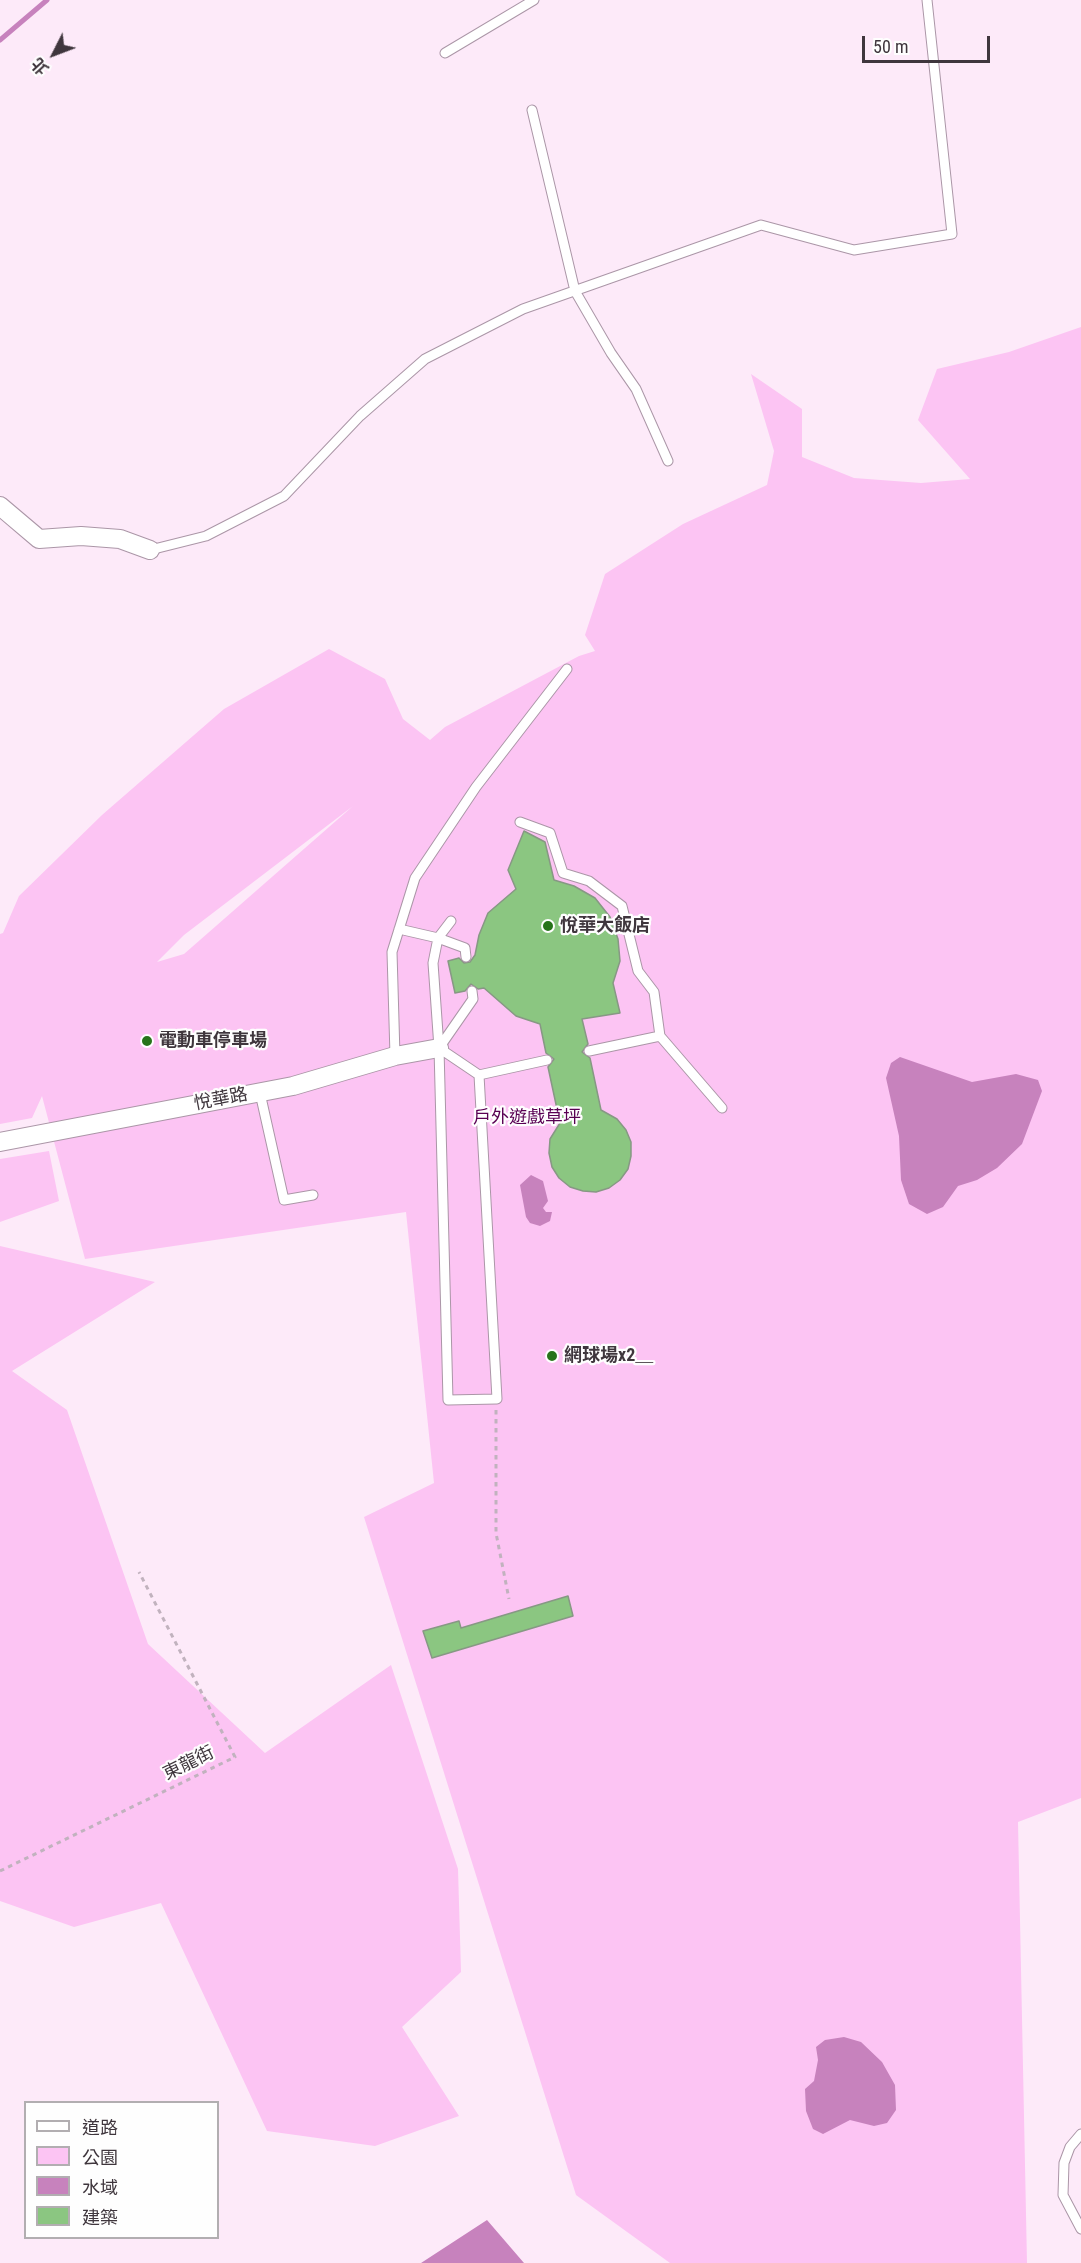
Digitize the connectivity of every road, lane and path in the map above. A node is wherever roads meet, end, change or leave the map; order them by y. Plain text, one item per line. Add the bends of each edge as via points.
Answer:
1 (534, 0) edge
2 (927, 0) edge
3 (445, 53) dead end
4 (532, 110) dead end
5 (575, 291) junction
6 (668, 461) dead end
7 (0, 506) edge
8 (150, 550) joint
9 (567, 669) dead end
10 (520, 822) dead end
11 (451, 921) dead end
12 (399, 929) junction
13 (438, 938) junction
14 (466, 957) dead end
15 (472, 991) dead end
16 (660, 1036) junction
17 (439, 1048) junction
18 (589, 1051) dead end
19 (395, 1056) junction
20 (547, 1060) dead end
21 (479, 1075) junction
22 (260, 1093) junction
23 (722, 1108) dead end
24 (0, 1142) edge
25 (313, 1195) dead end
26 (496, 1399) junction
27 (139, 1572) dead end
28 (509, 1599) dead end
29 (0, 1871) edge
30 (1081, 2134) edge
31 (1081, 2229) edge

1 - 3 lane
2 - 5 lane via 952,234 854,250 760,225
4 - 5 lane
5 - 6 lane via 636,389
5 - 8 lane via 523,309 425,358 360,416 284,496 206,536
7 - 8 street via 39,539 120,539
9 - 12 lane via 476,787 415,878
10 - 16 lane via 550,833 563,873 589,881 622,906 638,971 654,992
11 - 13 lane
12 - 13 lane
12 - 19 lane via 392,952
13 - 14 lane via 465,948
13 - 17 lane via 432,963
15 - 17 lane via 473,999
16 - 18 lane
16 - 23 lane
17 - 19 street, 悅華路
17 - 21 lane
17 - 26 lane via 448,1400
19 - 22 street, 悅華路
20 - 21 lane
21 - 26 lane
22 - 24 street, 悅華路
22 - 25 lane via 284,1200
26 - 28 path via 496,1533
27 - 29 path, 東龍街 via 235,1757
30 - 31 lane via 1064,2163 1063,2195

